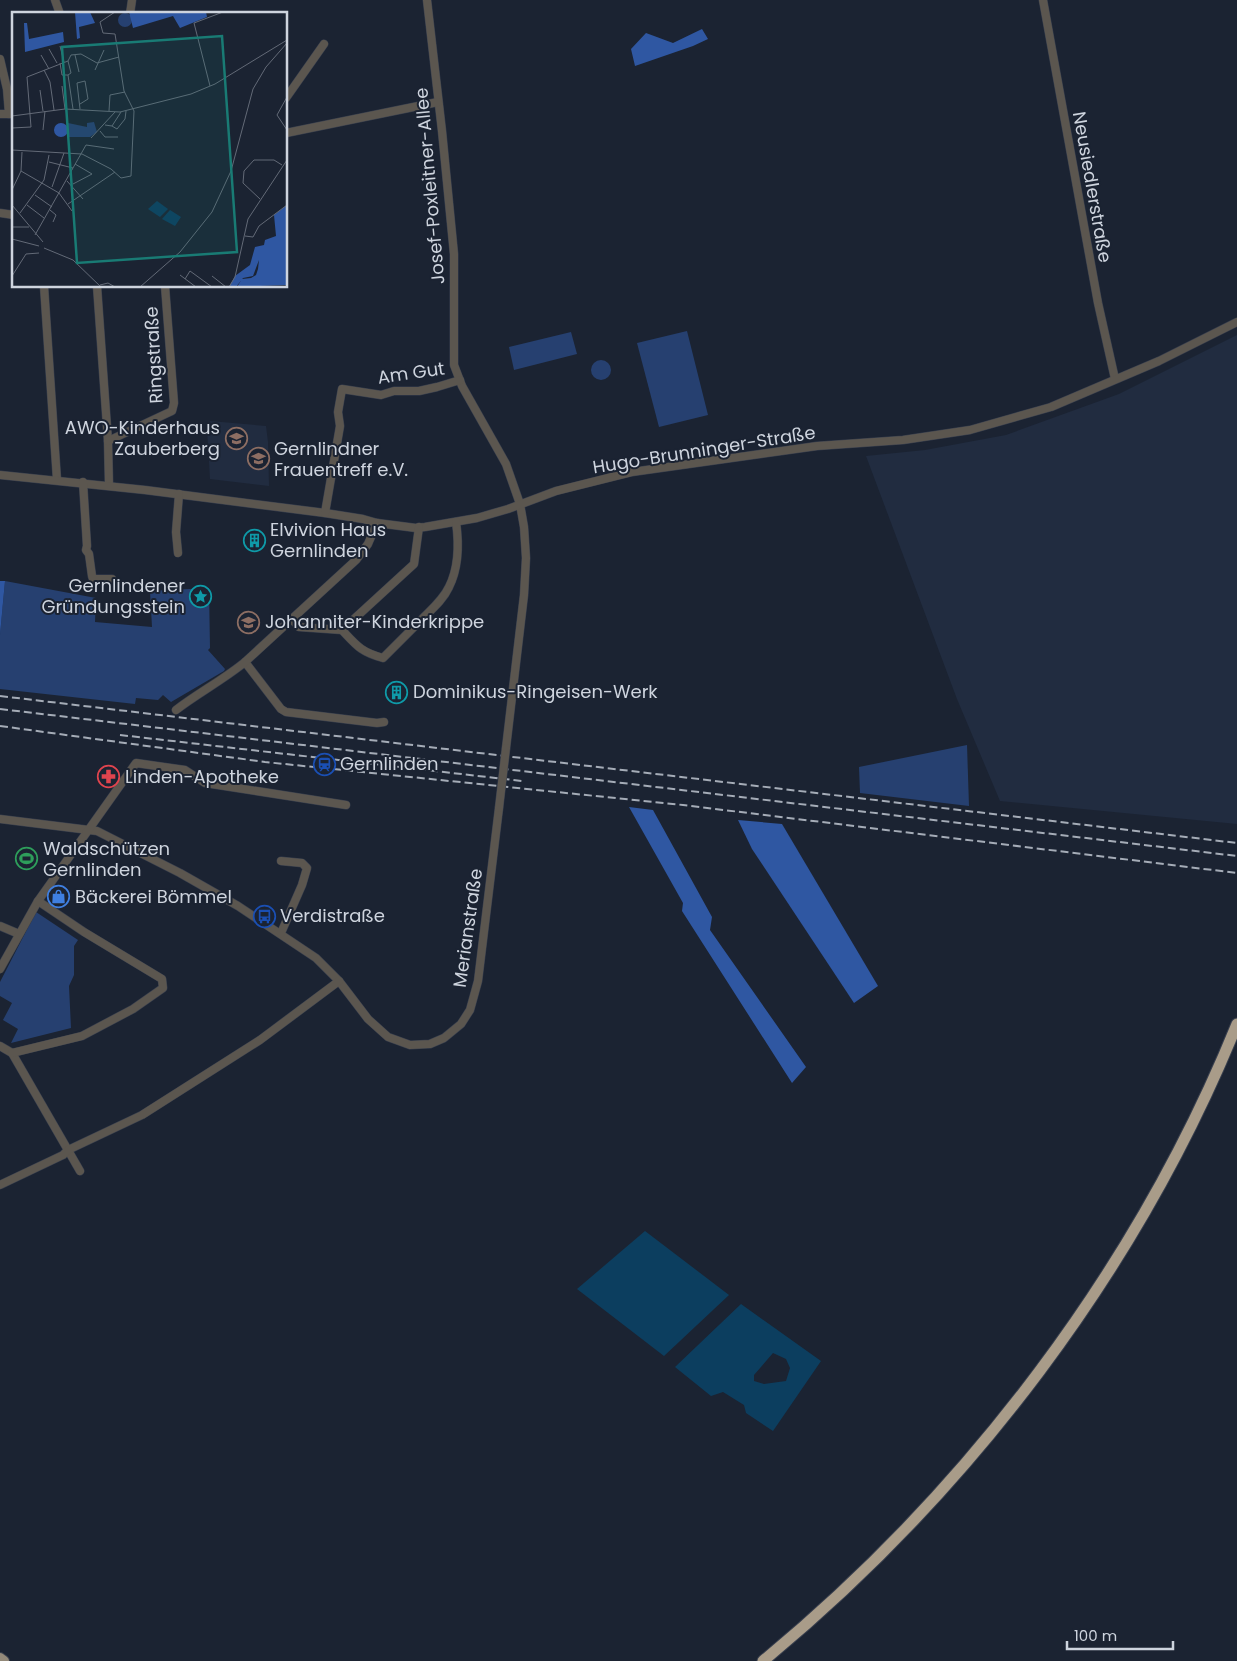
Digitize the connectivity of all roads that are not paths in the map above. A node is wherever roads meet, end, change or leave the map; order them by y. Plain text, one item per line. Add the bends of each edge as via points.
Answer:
1 (55, 0) edge
2 (427, 0) edge
3 (1043, 0) edge
4 (59, 12) edge
5 (324, 44) dead end
6 (0, 59) edge
7 (288, 95) edge
8 (438, 102) junction
9 (7, 114) edge
10 (288, 133) edge
11 (44, 288) edge
12 (97, 288) edge
13 (165, 288) edge
14 (1237, 322) edge
15 (1115, 379) junction
16 (460, 380) junction
17 (108, 441) junction
18 (0, 475) edge
19 (57, 480) junction
20 (83, 482) junction
21 (109, 485) junction
22 (179, 494) junction
23 (520, 504) junction
24 (325, 513) junction
25 (456, 522) junction
26 (377, 523) junction
27 (419, 527) junction
28 (178, 553) dead end
29 (112, 579) dead end
30 (292, 618) junction
31 (342, 630) junction
32 (245, 662) junction
33 (176, 710) dead end
34 (384, 722) dead end
35 (346, 805) dead end
36 (0, 819) edge
37 (88, 829) junction
38 (281, 861) dead end
39 (38, 901) junction
40 (0, 926) edge
41 (19, 934) junction
42 (281, 934) junction
43 (0, 969) edge
44 (339, 981) junction
45 (1237, 1024) edge
46 (0, 1046) edge
47 (12, 1053) junction
48 (68, 1150) junction
49 (80, 1171) dead end
50 (0, 1185) edge
51 (0, 1658) edge
52 (4, 1661) edge
53 (764, 1661) edge

1 - 4 street
2 - 8 street, Josef-Poxleitner-Allee
3 - 15 street, Neusiedlerstraße via 1098,304
5 - 7 street
6 - 9 street via 7,89
8 - 10 street
8 - 16 street, Josef-Poxleitner-Allee via 454,254 454,365
11 - 19 street
12 - 17 street
13 - 17 street, Ringstraße via 172,412
14 - 15 street, Hugo-Brunninger-Straße via 1159,362
15 - 23 street, Hugo-Brunninger-Straße via 1051,407 970,430 903,440 817,446 632,472 556,491
16 - 23 street, Josef-Poxleitner-Allee via 506,464
16 - 24 street, Am Gut via 419,391 394,391 382,395 342,389 338,412 340,426
17 - 21 street
18 - 19 street, Hugo-Brunninger-Straße
19 - 20 street, Hugo-Brunninger-Straße
20 - 21 street, Hugo-Brunninger-Straße
20 - 29 street via 86,550 90,554 92,576 96,580
21 - 22 street, Hugo-Brunninger-Straße
22 - 24 street, Hugo-Brunninger-Straße
22 - 28 street
23 - 25 street, Hugo-Brunninger-Straße
23 - 44 street, Merianstraße, bridge via 526,558 524,595 478,981 470,1010 461,1024 444,1038 430,1044 410,1045 388,1037 368,1019
24 - 26 street, Hugo-Brunninger-Straße
25 - 27 street, Hugo-Brunninger-Straße
25 - 31 street via 457,560 449,587 439,602 383,658 360,649
26 - 27 street, Hugo-Brunninger-Straße
26 - 30 street via 363,553
27 - 31 street via 414,564
30 - 31 street via 299,626
30 - 32 street
32 - 33 street
32 - 34 street via 281,710
35 - 37 street via 206,783 185,770 136,763
36 - 37 street, Merianstraße
37 - 39 street
37 - 42 street, Merianstraße via 180,873
38 - 42 street via 302,863 307,868
39 - 41 street
39 - 47 street via 162,979 163,988 82,1036
40 - 41 street
41 - 43 street
42 - 44 street, Merianstraße via 316,958
44 - 48 street via 260,1040 142,1115
45 - 53 highway via 1161,1183 1116,1261 1061,1343 930,1505 799,1632
46 - 47 street
47 - 48 street
48 - 49 street
48 - 50 street via 63,1156
51 - 52 main road

